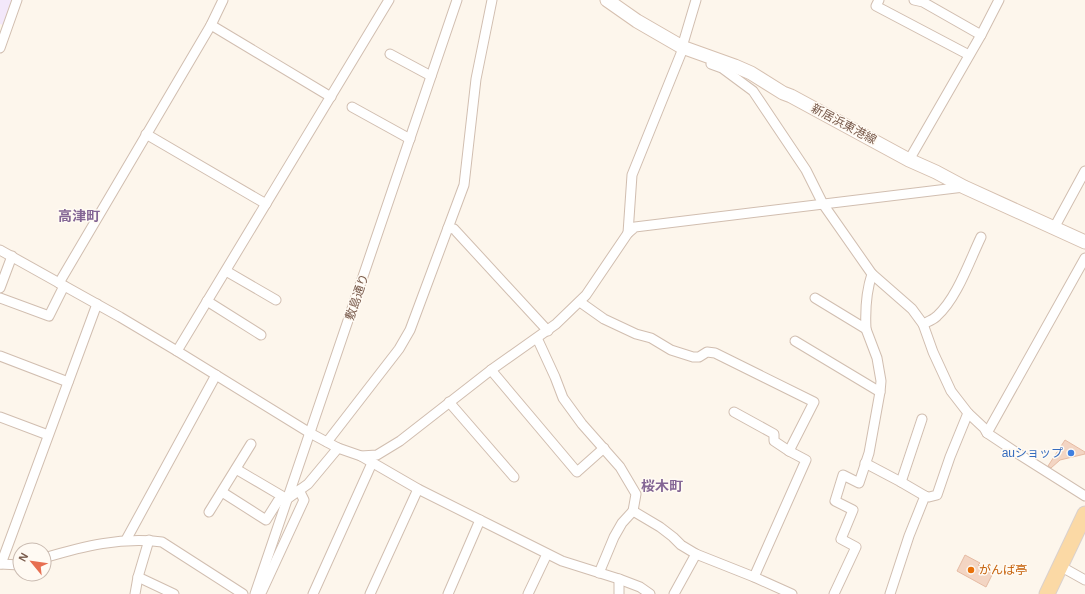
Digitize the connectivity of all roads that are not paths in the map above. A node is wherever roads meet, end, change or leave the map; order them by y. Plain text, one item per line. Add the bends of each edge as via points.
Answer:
1 (17, 0) edge
2 (223, 0) edge
3 (389, 0) edge
4 (457, 0) edge
5 (492, 0) edge
6 (606, 0) edge
7 (696, 0) edge
8 (879, 0) edge
9 (914, 0) edge
10 (999, 0) edge
11 (211, 25) junction
12 (981, 34) junction
13 (0, 48) edge
14 (682, 49) junction
15 (390, 54) dead end
16 (969, 55) junction
17 (430, 76) junction
18 (331, 97) junction
19 (352, 107) dead end
20 (146, 134) junction
21 (410, 139) junction
22 (909, 160) junction
23 (1085, 172) edge
24 (964, 187) junction
25 (266, 204) junction
26 (823, 204) junction
27 (448, 228) junction
28 (1054, 228) junction
29 (628, 233) junction
30 (980, 237) dead end
31 (1085, 242) edge
32 (0, 250) edge
33 (12, 256) junction
34 (1085, 258) edge
35 (226, 271) junction
36 (872, 274) junction
37 (1, 282) edge
38 (61, 284) junction
39 (0, 298) edge
40 (815, 298) dead end
41 (276, 300) dead end
42 (207, 301) junction
43 (580, 302) junction
44 (97, 304) junction
45 (923, 324) junction
46 (866, 329) junction
47 (548, 331) junction
48 (261, 335) dead end
49 (537, 338) junction
50 (795, 341) dead end
51 (177, 351) junction
52 (0, 356) edge
53 (491, 370) junction
54 (216, 375) junction
55 (68, 382) junction
56 (880, 392) junction
57 (449, 402) junction
58 (734, 412) dead end
59 (968, 413) junction
60 (0, 417) edge
61 (922, 419) dead end
62 (310, 433) junction
63 (988, 433) junction
64 (48, 435) junction
65 (327, 442) junction
66 (251, 444) dead end
67 (338, 448) junction
68 (604, 448) junction
69 (789, 451) junction
70 (361, 456) junction
71 (372, 463) junction
72 (865, 463) junction
73 (236, 468) junction
74 (514, 477) dead end
75 (901, 482) junction
76 (418, 489) junction
77 (299, 490) junction
78 (222, 492) junction
79 (925, 496) junction
80 (1085, 496) edge
81 (288, 499) junction
82 (633, 511) junction
83 (209, 512) dead end
84 (1085, 514) edge
85 (480, 520) junction
86 (126, 540) junction
87 (149, 540) junction
88 (548, 554) junction
89 (696, 554) junction
90 (52, 555) edge
91 (0, 564) edge
92 (12, 565) edge
93 (1060, 566) junction
94 (599, 573) junction
95 (138, 577) junction
96 (754, 577) junction
97 (619, 579) junction
98 (1085, 580) edge
99 (135, 594) edge
100 (174, 594) edge
101 (243, 594) edge
102 (256, 594) edge
103 (260, 594) edge
104 (313, 594) edge
105 (370, 594) edge
106 (448, 594) edge
107 (528, 594) edge
108 (619, 594) edge
109 (650, 594) edge
110 (674, 594) edge
111 (792, 594) edge
112 (834, 594) edge
113 (890, 594) edge
114 (1047, 594) edge

1 - 13 street
2 - 11 street
3 - 18 street
4 - 17 street, 敷島通り
5 - 27 street via 476,78 464,185
6 - 14 main road, 新居浜東港線
7 - 14 street
8 - 16 street via 876,6
9 - 12 street via 923,2
10 - 12 street
11 - 18 street
11 - 20 street
12 - 16 street
14 - 22 main road, 新居浜東港線 via 750,73
14 - 26 street via 722,68 753,91 806,170
14 - 29 street via 632,175
15 - 17 street
16 - 22 street
17 - 21 street, 敷島通り
18 - 25 street
19 - 21 street
20 - 25 street
20 - 38 street
21 - 62 street, 敷島通り
22 - 24 main road, 新居浜東港線
23 - 28 street
24 - 26 street
24 - 28 main road, 新居浜東港線
25 - 35 street
26 - 29 street via 635,227
26 - 36 street
27 - 47 street via 454,229
27 - 65 street via 410,330 399,349
28 - 31 main road, 新居浜東港線
29 - 43 street
30 - 45 street via 949,301 936,317
32 - 33 street
33 - 37 street
33 - 38 street
34 - 63 street
35 - 41 street
35 - 42 street
36 - 45 street via 912,309
36 - 46 street via 867,288
38 - 39 street via 49,316
38 - 44 street
40 - 46 street
42 - 48 street
42 - 51 street
43 - 47 street
43 - 69 street via 604,319 651,338 671,350 693,357 699,357 707,352 715,353 814,402
44 - 51 street
44 - 55 street
45 - 59 street via 951,391
46 - 56 street via 877,358 881,380
47 - 49 street
49 - 53 street
49 - 68 street via 563,398
50 - 56 street
51 - 54 street
52 - 55 street
53 - 57 street
53 - 68 street via 577,472
54 - 62 street
54 - 86 street
55 - 64 street
56 - 72 street
57 - 70 street via 405,438 377,455
57 - 74 street
58 - 69 street via 774,434 774,441
59 - 63 street
59 - 79 street via 937,495
60 - 64 street
61 - 75 street
62 - 65 street
62 - 81 street, 敷島通り
63 - 80 street
64 - 91 street
65 - 67 street
66 - 73 street
67 - 70 street
67 - 77 street via 308,484
68 - 82 street via 620,467 636,494
69 - 96 street via 806,460
70 - 71 street
71 - 76 street
71 - 104 street
72 - 75 street
72 - 112 street via 859,483 843,475 835,500 853,510 841,539 856,547
73 - 78 street
73 - 81 street
75 - 79 street
76 - 85 street
76 - 105 street
77 - 81 street
77 - 103 street via 304,500
78 - 81 street via 266,520 278,501
78 - 83 street
79 - 113 street
81 - 102 street, 敷島通り
82 - 89 street via 660,527 680,545
82 - 94 street via 614,537
84 - 93 main road
85 - 88 street
85 - 106 street
86 - 87 street
86 - 90 street via 111,541
87 - 95 street
87 - 101 street via 162,542
88 - 94 street
88 - 107 street
89 - 96 street
89 - 110 street
91 - 92 street
93 - 98 street
93 - 114 main road
94 - 97 street
95 - 99 street
95 - 100 street
96 - 111 street
97 - 108 street
97 - 109 street

